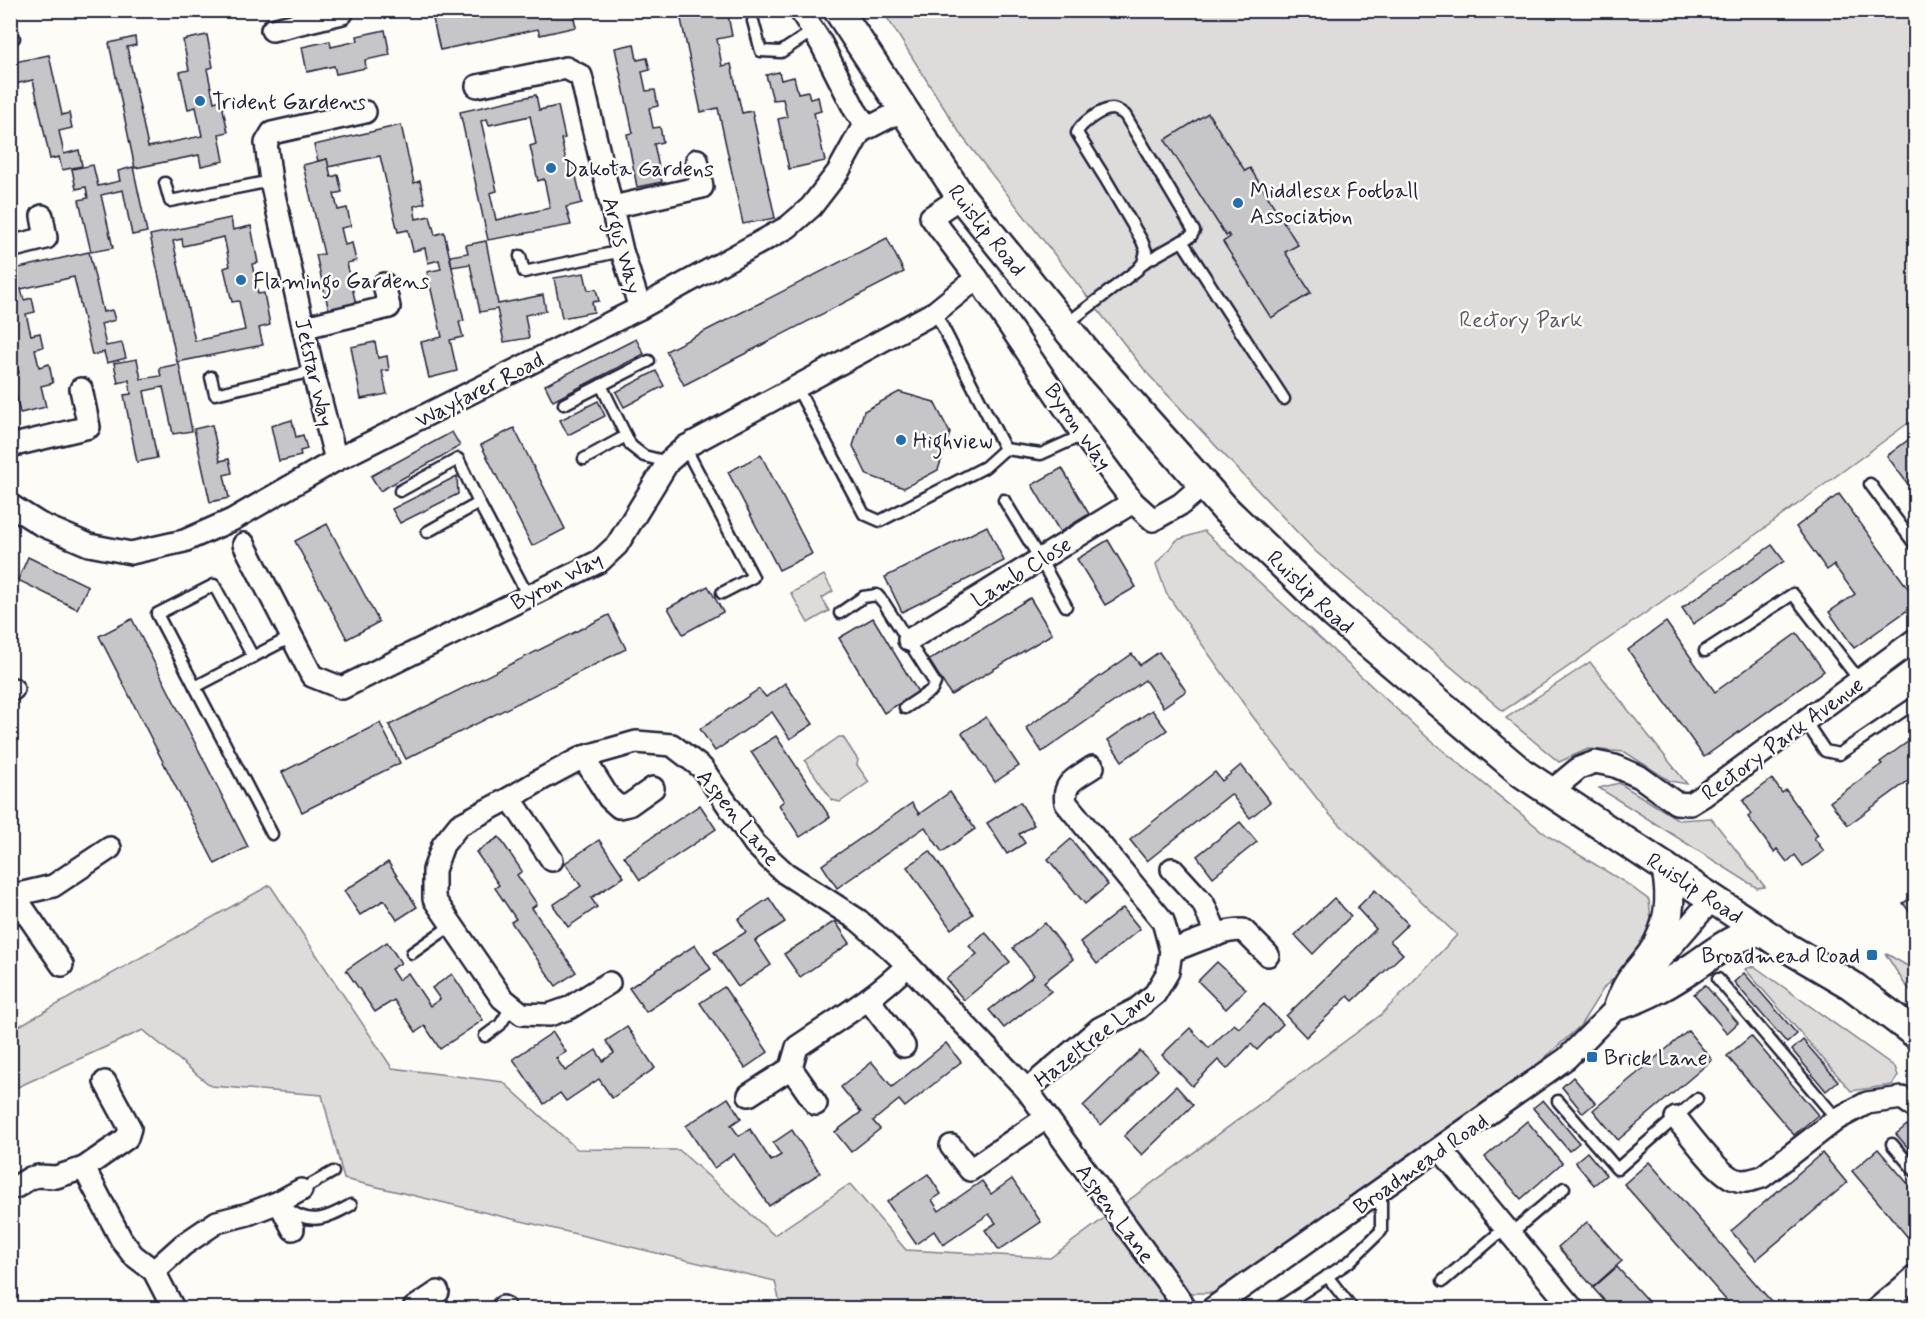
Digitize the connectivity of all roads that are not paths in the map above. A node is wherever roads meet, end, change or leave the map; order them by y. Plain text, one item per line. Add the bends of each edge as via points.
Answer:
1 (341, 10) edge
2 (800, 10) edge
3 (837, 10) edge
4 (753, 21) dead end
5 (272, 30) dead end
6 (813, 32) junction
7 (477, 86) dead end
8 (903, 110) junction
9 (365, 112) dead end
10 (867, 128) junction
11 (697, 160) dead end
12 (271, 180) junction
13 (165, 183) dead end
14 (961, 197) junction
15 (613, 207) junction
16 (42, 216) dead end
17 (1182, 241) junction
18 (10, 247) edge
19 (622, 250) junction
20 (520, 256) dead end
21 (1143, 263) junction
22 (976, 278) junction
23 (384, 284) dead end
24 (640, 308) junction
25 (935, 312) junction
26 (1064, 325) junction
27 (305, 327) junction
28 (649, 361) dead end
29 (313, 371) junction
30 (211, 377) dead end
31 (601, 385) junction
32 (796, 386) junction
33 (81, 388) dead end
34 (1284, 399) dead end
35 (564, 404) dead end
36 (1083, 435) junction
37 (626, 436) junction
38 (10, 446) edge
39 (684, 447) junction
40 (1005, 449) junction
41 (584, 459) dead end
42 (336, 460) junction
43 (668, 462) junction
44 (1870, 484) dead end
45 (1203, 485) junction
46 (400, 491) dead end
47 (1004, 500) dead end
48 (1133, 502) junction
49 (479, 503) junction
50 (10, 505) edge
51 (427, 532) dead end
52 (244, 544) dead end
53 (1916, 546) edge
54 (1041, 559) junction
55 (722, 593) dead end
56 (528, 596) junction
57 (1066, 606) dead end
58 (840, 613) dead end
59 (292, 636) junction
60 (1916, 639) edge
61 (909, 640) junction
62 (1706, 651) dead end
63 (253, 657) junction
64 (1860, 681) junction
65 (195, 687) junction
66 (1916, 702) edge
67 (905, 708) dead end
68 (1805, 721) junction
69 (583, 757) junction
70 (1093, 767) dead end
71 (653, 788) dead end
72 (1550, 792) junction
73 (510, 798) junction
74 (272, 834) dead end
75 (110, 848) dead end
76 (552, 860) dead end
77 (1666, 868) junction
78 (1172, 869) dead end
79 (15, 893) edge
80 (1713, 898) junction
81 (452, 925) junction
82 (1761, 931) junction
83 (1217, 935) junction
84 (1171, 951) junction
85 (412, 953) dead end
86 (1268, 955) dead end
87 (908, 965) junction
88 (62, 966) dead end
89 (1718, 979) dead end
90 (609, 983) dead end
91 (868, 999) junction
92 (1619, 1005) junction
93 (512, 1006) junction
94 (1916, 1034) edge
95 (485, 1036) dead end
96 (904, 1046) dead end
97 (791, 1068) junction
98 (105, 1082) dead end
99 (1027, 1090) junction
100 (749, 1095) dead end
101 (1697, 1099) dead end
102 (1558, 1101) dead end
103 (816, 1104) dead end
104 (1916, 1108) edge
105 (1046, 1118) junction
106 (1676, 1118) junction
107 (1837, 1119) junction
108 (1892, 1144) dead end
109 (951, 1146) dead end
110 (1440, 1149) junction
111 (84, 1168) junction
112 (333, 1172) dead end
113 (1916, 1172) edge
114 (16, 1187) dead end
115 (1564, 1188) dead end
116 (301, 1190) joint
117 (1381, 1191) junction
118 (279, 1202) junction
119 (351, 1205) dead end
120 (293, 1229) dead end
121 (1507, 1231) junction
122 (154, 1271) junction
123 (1328, 1276) junction
124 (1916, 1276) edge
125 (1443, 1281) dead end
126 (438, 1292) dead end
127 (173, 1308) edge
128 (414, 1308) edge
129 (1185, 1308) edge
130 (1213, 1308) edge
131 (1279, 1308) edge
132 (1352, 1308) edge
133 (1572, 1308) edge
134 (1878, 1308) edge

1 - 5 street via 342,13
2 - 6 street
3 - 8 main road, Ruislip Road
4 - 6 lane via 761,51 781,52
6 - 10 street
7 - 15 street, Argus Way via 566,68 581,76
8 - 10 street, Wayfarer Road
8 - 14 main road, Ruislip Road
9 - 12 street, Jetstar Way via 272,133 266,143
10 - 24 street, Wayfarer Road via 860,132 838,172 811,207 788,227
11 - 15 street via 702,188
12 - 13 lane via 170,201
12 - 27 street, Jetstar Way
14 - 22 street, Byron Way via 931,217
14 - 26 main road, Ruislip Road
15 - 19 street, Argus Way
16 - 18 street via 46,238
17 - 21 lane
17 - 21 lane via 1194,231 1125,115 1109,109 1086,121 1077,133 1142,242 1146,251
17 - 34 lane
19 - 20 lane via 524,272
19 - 24 street, Argus Way
21 - 26 lane
22 - 25 street, Byron Way
22 - 36 street, Byron Way
23 - 27 street via 389,307
24 - 42 street, Wayfarer Road
25 - 32 street, Byron Way
25 - 40 lane
26 - 45 main road, Ruislip Road
27 - 29 street, Jetstar Way
28 - 31 lane
29 - 30 lane via 215,394
29 - 42 street, Jetstar Way
31 - 35 lane
31 - 37 lane
32 - 39 street, Byron Way
32 - 40 lane via 864,514 880,521 985,468
33 - 38 street via 89,427
36 - 40 lane via 1041,454
36 - 48 street, Byron Way
37 - 41 lane
37 - 43 lane via 644,456
39 - 43 street, Byron Way
39 - 55 lane via 753,577
42 - 50 street, Wayfarer Road via 232,520 184,541 130,553 89,545 40,524
43 - 56 street, Byron Way via 616,545 600,561
44 - 53 lane
45 - 48 street, Byron Way via 1153,520
45 - 72 main road, Ruislip Road via 1334,614 1522,773
46 - 49 lane via 458,459
47 - 54 lane
48 - 54 street, Lamb Close
49 - 51 lane
49 - 56 lane
52 - 59 street, Byron Way
54 - 57 lane
54 - 61 street, Lamb Close
56 - 59 street, Byron Way via 342,688 312,675
58 - 61 lane via 863,597 878,595
59 - 63 lane
60 - 64 street, Rectory Park Avenue
61 - 67 lane via 935,683 933,690
62 - 64 lane via 1793,594
63 - 65 lane
63 - 65 lane via 214,585 157,614
64 - 68 street, Rectory Park Avenue
65 - 74 lane
66 - 68 lane via 1839,754 1824,751
68 - 72 street, Rectory Park Avenue via 1690,804 1676,803 1640,777 1595,762 1579,768
69 - 71 street via 619,807 629,805
69 - 73 street, Aspen Lane
69 - 87 street, Aspen Lane via 636,742 672,745 702,768 755,844 771,860 858,920
70 - 84 street, Hazeltree Lane via 1067,786 1066,803 1163,921
72 - 77 main road, Ruislip Road
73 - 76 street
73 - 81 street, Aspen Lane via 459,825 442,845 434,870 435,898
75 - 79 street via 53,886
77 - 80 main road, Ruislip Road
77 - 92 main road via 1670,896 1664,931
78 - 83 street via 1203,903
79 - 88 street
80 - 82 main road, Ruislip Road
80 - 92 street, Broadmead Road
81 - 85 lane
81 - 93 street, Aspen Lane via 502,998
82 - 92 main road via 1740,937 1642,998
82 - 94 main road, Ruislip Road via 1851,985
83 - 84 street
83 - 86 street via 1243,930
84 - 99 street, Hazeltree Lane via 1168,972 1155,994 1137,1009 1100,1028
87 - 91 street
87 - 99 street, Aspen Lane
89 - 107 lane
90 - 93 street via 569,1008 549,1015 522,1014
91 - 96 street
91 - 97 street via 797,1047
92 - 110 street, Broadmead Road via 1567,1058
93 - 95 lane via 500,1026
97 - 100 street
97 - 103 street
98 - 111 street via 130,1128 127,1138
99 - 105 street, Aspen Lane
101 - 106 lane
102 - 106 lane via 1617,1169
104 - 107 street via 1902,1098 1867,1103
105 - 109 street via 970,1170
105 - 129 street, Aspen Lane
106 - 107 street via 1723,1173 1747,1182 1762,1177
108 - 113 lane
110 - 117 street, Broadmead Road
110 - 121 street
111 - 114 street via 56,1178 30,1178
111 - 122 street via 121,1239 133,1255
112 - 116 lane
115 - 121 lane
116 - 118 street
117 - 123 lane via 1381,1231
117 - 130 street, Broadmead Road
118 - 119 lane via 298,1217 316,1219
118 - 120 street
118 - 122 street via 217,1222
121 - 125 lane
121 - 133 street
122 - 127 street
123 - 131 lane
123 - 132 lane
124 - 134 street
126 - 128 street

